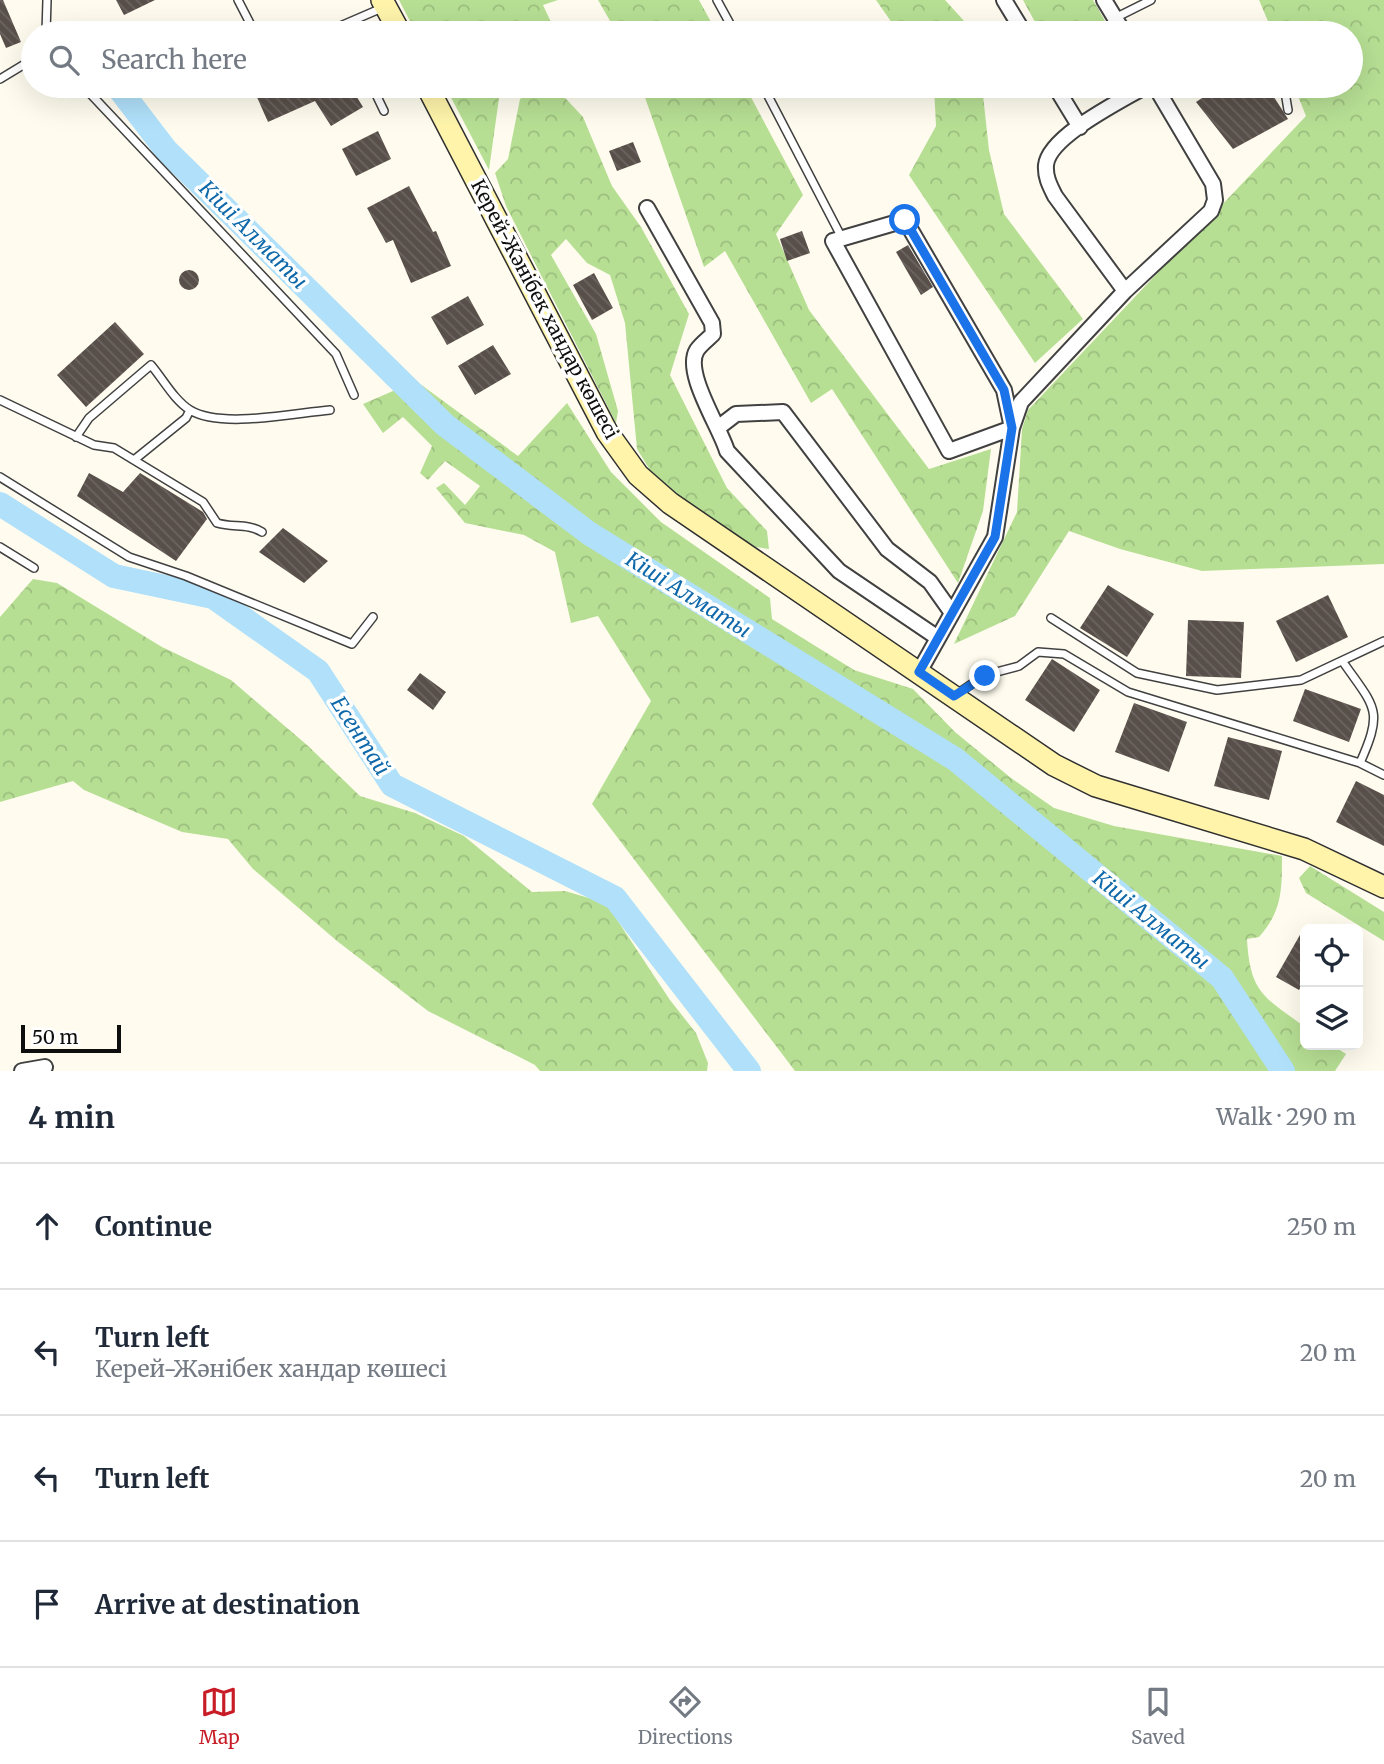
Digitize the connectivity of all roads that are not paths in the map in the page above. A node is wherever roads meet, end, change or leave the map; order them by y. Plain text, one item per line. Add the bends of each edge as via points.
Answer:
1 (47, 0) edge
2 (238, 0) edge
3 (717, 0) edge
4 (1004, 0) edge
5 (1104, 0) edge
6 (1151, 0) edge
7 (384, 3) edge
8 (1114, 18) junction
9 (46, 21) edge
10 (249, 21) edge
11 (350, 21) edge
12 (394, 21) edge
13 (728, 21) edge
14 (1017, 21) edge
15 (1116, 21) edge
16 (21, 66) edge
17 (0, 79) edge
18 (94, 98) edge
19 (378, 98) edge
20 (433, 98) edge
21 (769, 98) edge
22 (1062, 98) edge
23 (1127, 98) edge
24 (1163, 98) edge
25 (1286, 98) edge
26 (1288, 110) dead end
27 (384, 111) dead end
28 (1080, 127) junction
29 (647, 208) dead end
30 (843, 238) junction
31 (1125, 291) junction
32 (354, 395) dead end
33 (0, 400) edge
34 (190, 410) junction
35 (330, 410) dead end
36 (719, 427) junction
37 (1012, 428) junction
38 (76, 437) junction
39 (134, 460) junction
40 (0, 477) edge
41 (262, 532) dead end
42 (0, 547) edge
43 (34, 568) dead end
44 (952, 613) junction
45 (373, 617) dead end
46 (1051, 618) dead end
47 (938, 638) junction
48 (1384, 642) edge
49 (1343, 662) junction
50 (919, 672) junction
51 (954, 696) junction
52 (1360, 763) junction
53 (1384, 775) edge
54 (1384, 887) edge
55 (45, 1068) dead end
56 (22, 1071) edge

1 - 9 lane
2 - 10 lane
3 - 13 lane
4 - 14 street
5 - 8 street
6 - 8 lane
7 - 11 lane
7 - 12 main road
8 - 15 street
16 - 17 lane
18 - 32 lane via 336,354
19 - 27 lane
20 - 50 main road, Керей-Жәнібек хандар көшесі via 607,432 638,475 701,527
21 - 30 lane
22 - 28 street
23 - 28 street
24 - 31 street via 1213,184 1215,200 1211,211
25 - 26 lane
28 - 31 street via 1057,142 1046,162 1047,178 1055,196
29 - 36 street via 712,323 713,334 696,352 694,372
30 - 37 street via 905,220 1004,390
30 - 37 street via 832,241 949,451
31 - 37 street via 1021,402
33 - 38 lane
34 - 35 lane via 229,419
34 - 38 lane via 151,365 89,418
34 - 39 lane
36 - 44 street via 736,414 783,412 887,549 930,582
36 - 47 street via 727,451 839,571
37 - 44 street via 995,537
38 - 39 lane via 114,448
39 - 41 lane via 204,502 217,523 251,525
40 - 45 lane via 129,557 352,644
42 - 43 lane
44 - 47 street
46 - 49 lane via 1137,673 1217,690 1301,680
47 - 50 street
48 - 49 lane
49 - 52 lane via 1374,707 1376,730
50 - 51 main road, Керей-Жәнібек хандар көшесі
51 - 52 lane via 985,676 1019,666 1038,652 1064,654 1128,692
51 - 54 main road, Керей-Жәнібек хандар көшесі via 1054,765 1096,786 1304,849
52 - 53 lane
55 - 56 street

